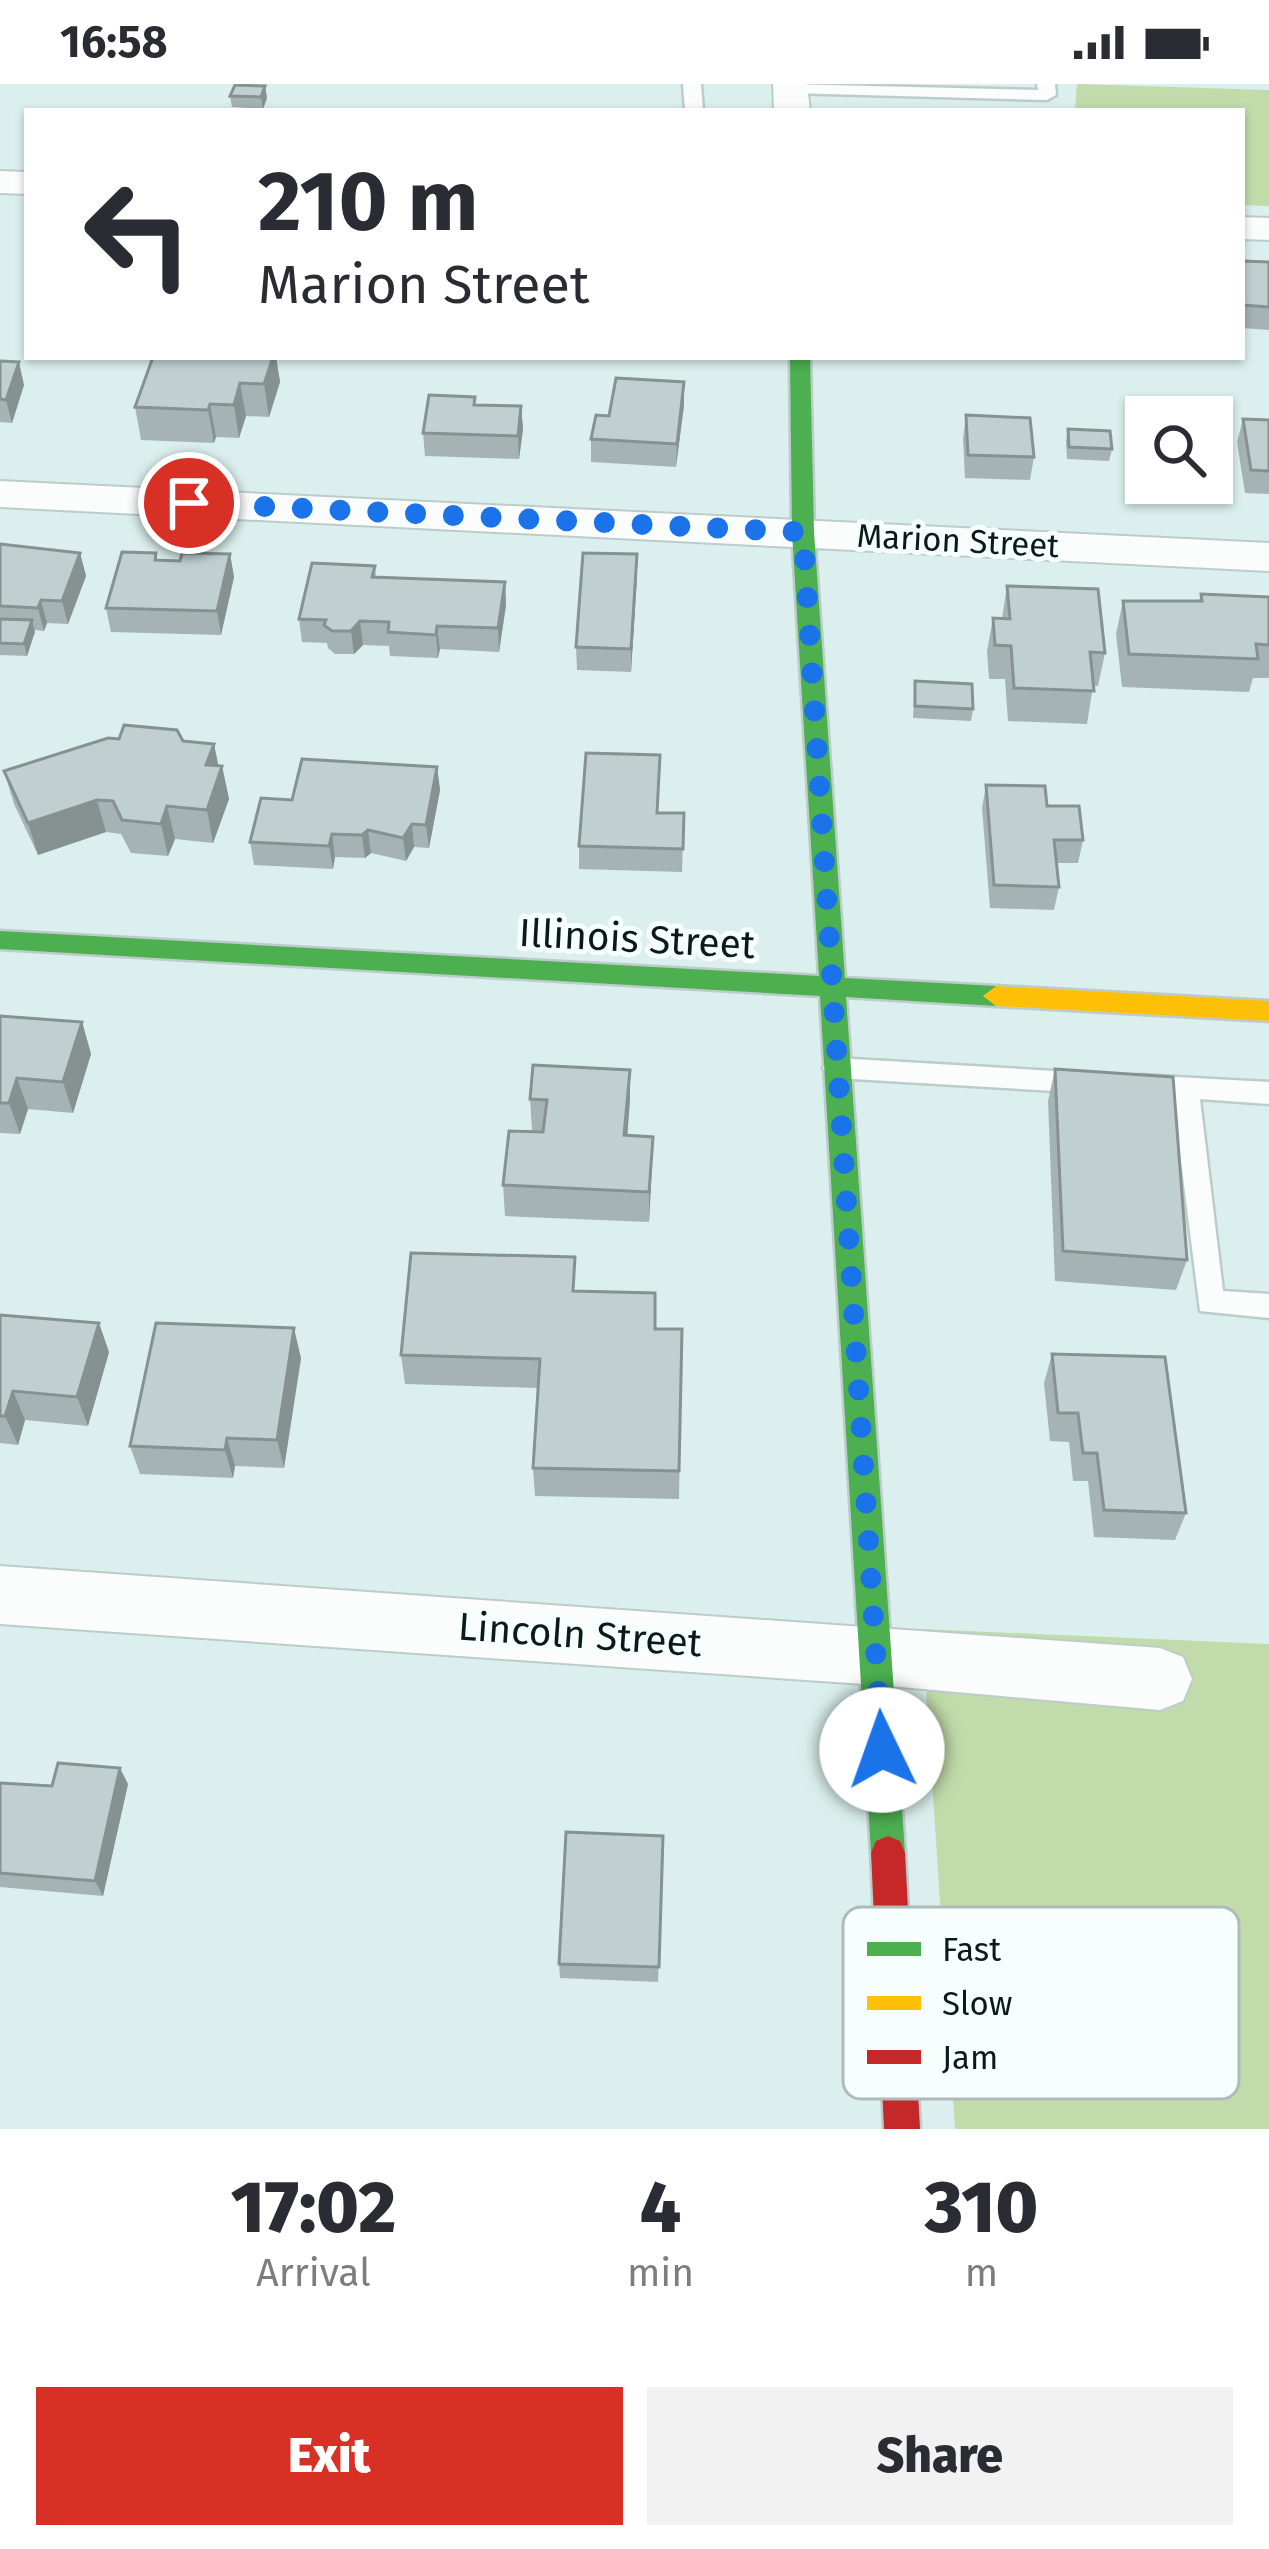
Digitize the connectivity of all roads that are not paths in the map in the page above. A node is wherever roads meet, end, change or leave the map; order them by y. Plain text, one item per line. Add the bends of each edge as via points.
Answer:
1 (1046, 84) edge
2 (901, 88) edge
3 (791, 94) edge
4 (800, 360) edge
5 (0, 494) edge
6 (803, 532) junction
7 (1269, 556) edge
8 (0, 940) edge
9 (830, 988) junction
10 (1269, 1011) edge
11 (836, 1068) junction
12 (1185, 1088) junction
13 (1269, 1093) edge
14 (1269, 1306) edge
15 (0, 1595) edge
16 (878, 1654) junction
17 (1160, 1679) dead end
18 (891, 1907) edge
19 (900, 2099) edge
20 (902, 2129) edge

1 - 2 lane via 1047,95
2 - 3 lane
4 - 6 street
5 - 6 street, Marion Street
6 - 7 street, Marion Street
6 - 9 street
8 - 9 street, Illinois Street
9 - 10 street, Illinois Street
9 - 11 street
11 - 12 lane
11 - 16 street
12 - 13 lane
12 - 14 lane via 1210,1302
15 - 16 street, Lincoln Street
16 - 17 street, Lincoln Street
16 - 18 street
19 - 20 street

